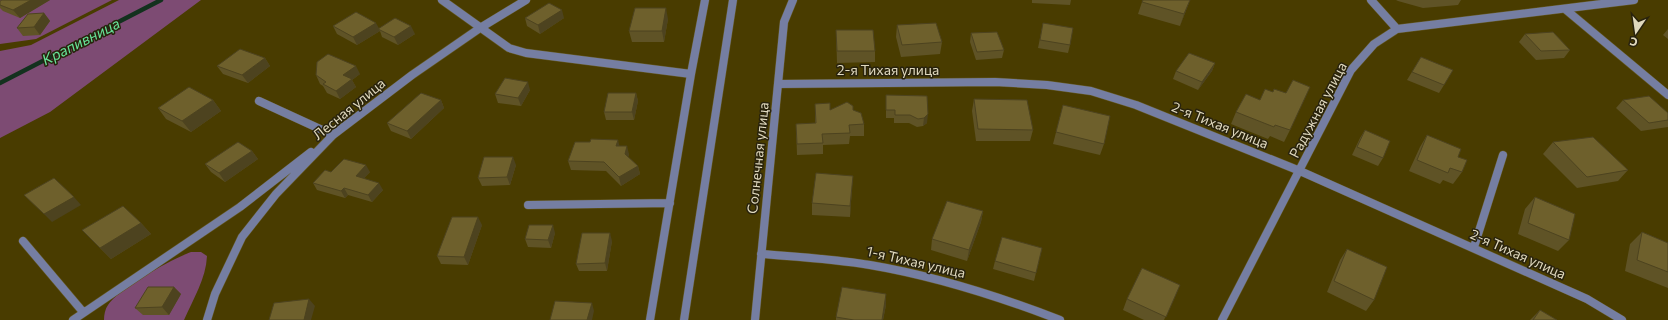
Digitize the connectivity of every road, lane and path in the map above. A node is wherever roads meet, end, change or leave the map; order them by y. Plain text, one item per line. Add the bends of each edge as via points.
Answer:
1 (442, 0) edge
2 (526, 0) edge
3 (705, 0) edge
4 (733, 0) edge
5 (793, 0) edge
6 (1371, 0) edge
7 (1634, 0) edge
8 (1565, 9) junction
9 (480, 28) junction
10 (1397, 29) junction
11 (691, 74) junction
12 (778, 84) junction
13 (1668, 95) edge
14 (259, 101) dead end
15 (334, 135) junction
16 (1503, 155) dead end
17 (1300, 171) junction
18 (670, 203) junction
19 (528, 205) dead end
20 (23, 240) dead end
21 (1474, 248) junction
22 (761, 254) junction
23 (83, 312) junction
24 (73, 320) edge
25 (207, 320) edge
26 (650, 320) edge
27 (684, 320) edge
28 (755, 320) edge
29 (1060, 320) edge
30 (1222, 320) edge
31 (1622, 320) edge

1 - 9 street
2 - 9 street, Лесная улица
3 - 11 street
4 - 27 street
5 - 12 street, Солнечная улица via 784,22
6 - 10 street
7 - 8 street, Радужная улица
8 - 10 street, Радужная улица
8 - 13 street
9 - 11 street via 509,48 526,53
9 - 15 street, Лесная улица via 412,75
10 - 17 street, Радужная улица via 1374,44 1351,70
11 - 18 street
12 - 17 street, 2-я Тихая улица via 995,82 1047,84 1091,91 1136,105
12 - 22 street, Солнечная улица
14 - 15 street
15 - 23 street via 240,207
15 - 25 street, Лесная улица via 276,194 242,237 215,294
16 - 21 street
17 - 21 street, 2-я Тихая улица
17 - 30 street, Радужная улица
18 - 19 street
18 - 26 street
20 - 23 street
21 - 31 street, 2-я Тихая улица via 1587,299
22 - 28 street, Солнечная улица
22 - 29 street, 1-я Тихая улица via 871,265 921,276 1019,304
23 - 24 street

